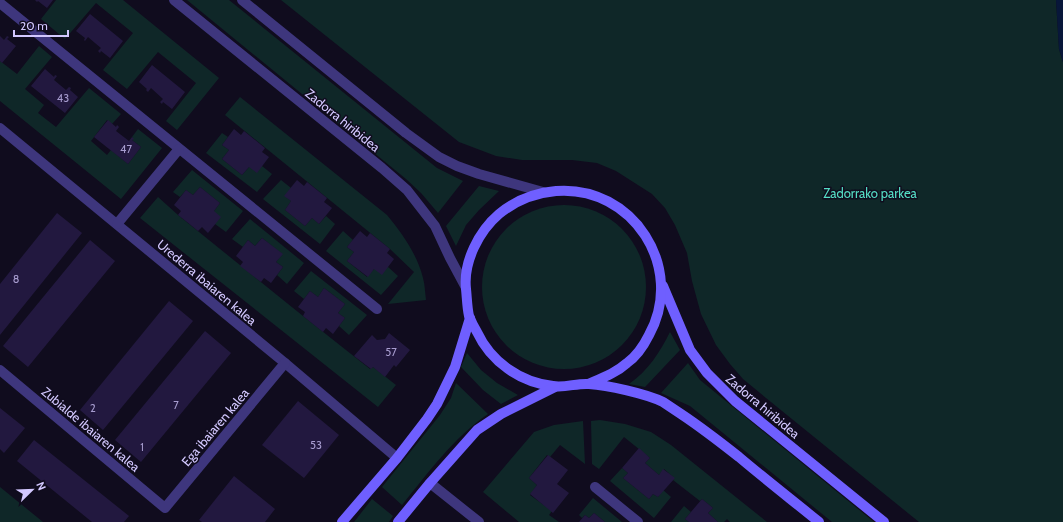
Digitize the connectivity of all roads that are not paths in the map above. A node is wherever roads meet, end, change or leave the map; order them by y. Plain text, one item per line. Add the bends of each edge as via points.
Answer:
1 (174, 0) edge
2 (242, 0) edge
3 (0, 3) edge
4 (0, 128) edge
5 (179, 149) junction
6 (543, 192) junction
7 (117, 224) junction
8 (661, 281) junction
9 (465, 286) junction
10 (377, 309) dead end
11 (470, 318) junction
12 (285, 363) junction
13 (0, 370) edge
14 (588, 384) junction
15 (555, 386) junction
16 (397, 458) junction
17 (430, 483) junction
18 (596, 487) dead end
19 (165, 508) joint
20 (342, 522) edge
21 (398, 522) edge
22 (479, 522) edge
23 (638, 522) edge
24 (819, 522) edge
25 (884, 522) edge

1 - 9 street, Zadorra hiribidea via 407,190 435,226
2 - 6 street via 439,157 479,174
3 - 5 street
4 - 7 street, Urederra ibaiaren kalea
5 - 7 street
5 - 10 street
6 - 8 main road via 567,190 590,194 612,203 632,218 646,236 657,258
6 - 9 main road via 509,206 490,223 473,249
7 - 12 street, Urederra ibaiaren kalea
8 - 14 main road via 661,304 644,346 628,363 609,376
8 - 25 main road, Zadorra hiribidea via 690,350 707,373 734,401
9 - 11 main road
11 - 15 main road via 482,344 502,365 527,380
11 - 16 main road via 455,367 437,404
12 - 16 street, Urederra ibaiaren kalea
12 - 19 street, Ega ibaiaren kalea
13 - 19 street, Zubialde ibaiaren kalea
14 - 15 main road
14 - 24 main road via 615,388 662,402 707,432
15 - 17 main road via 501,414 477,430
16 - 20 main road
17 - 21 main road
17 - 22 street
18 - 23 street

